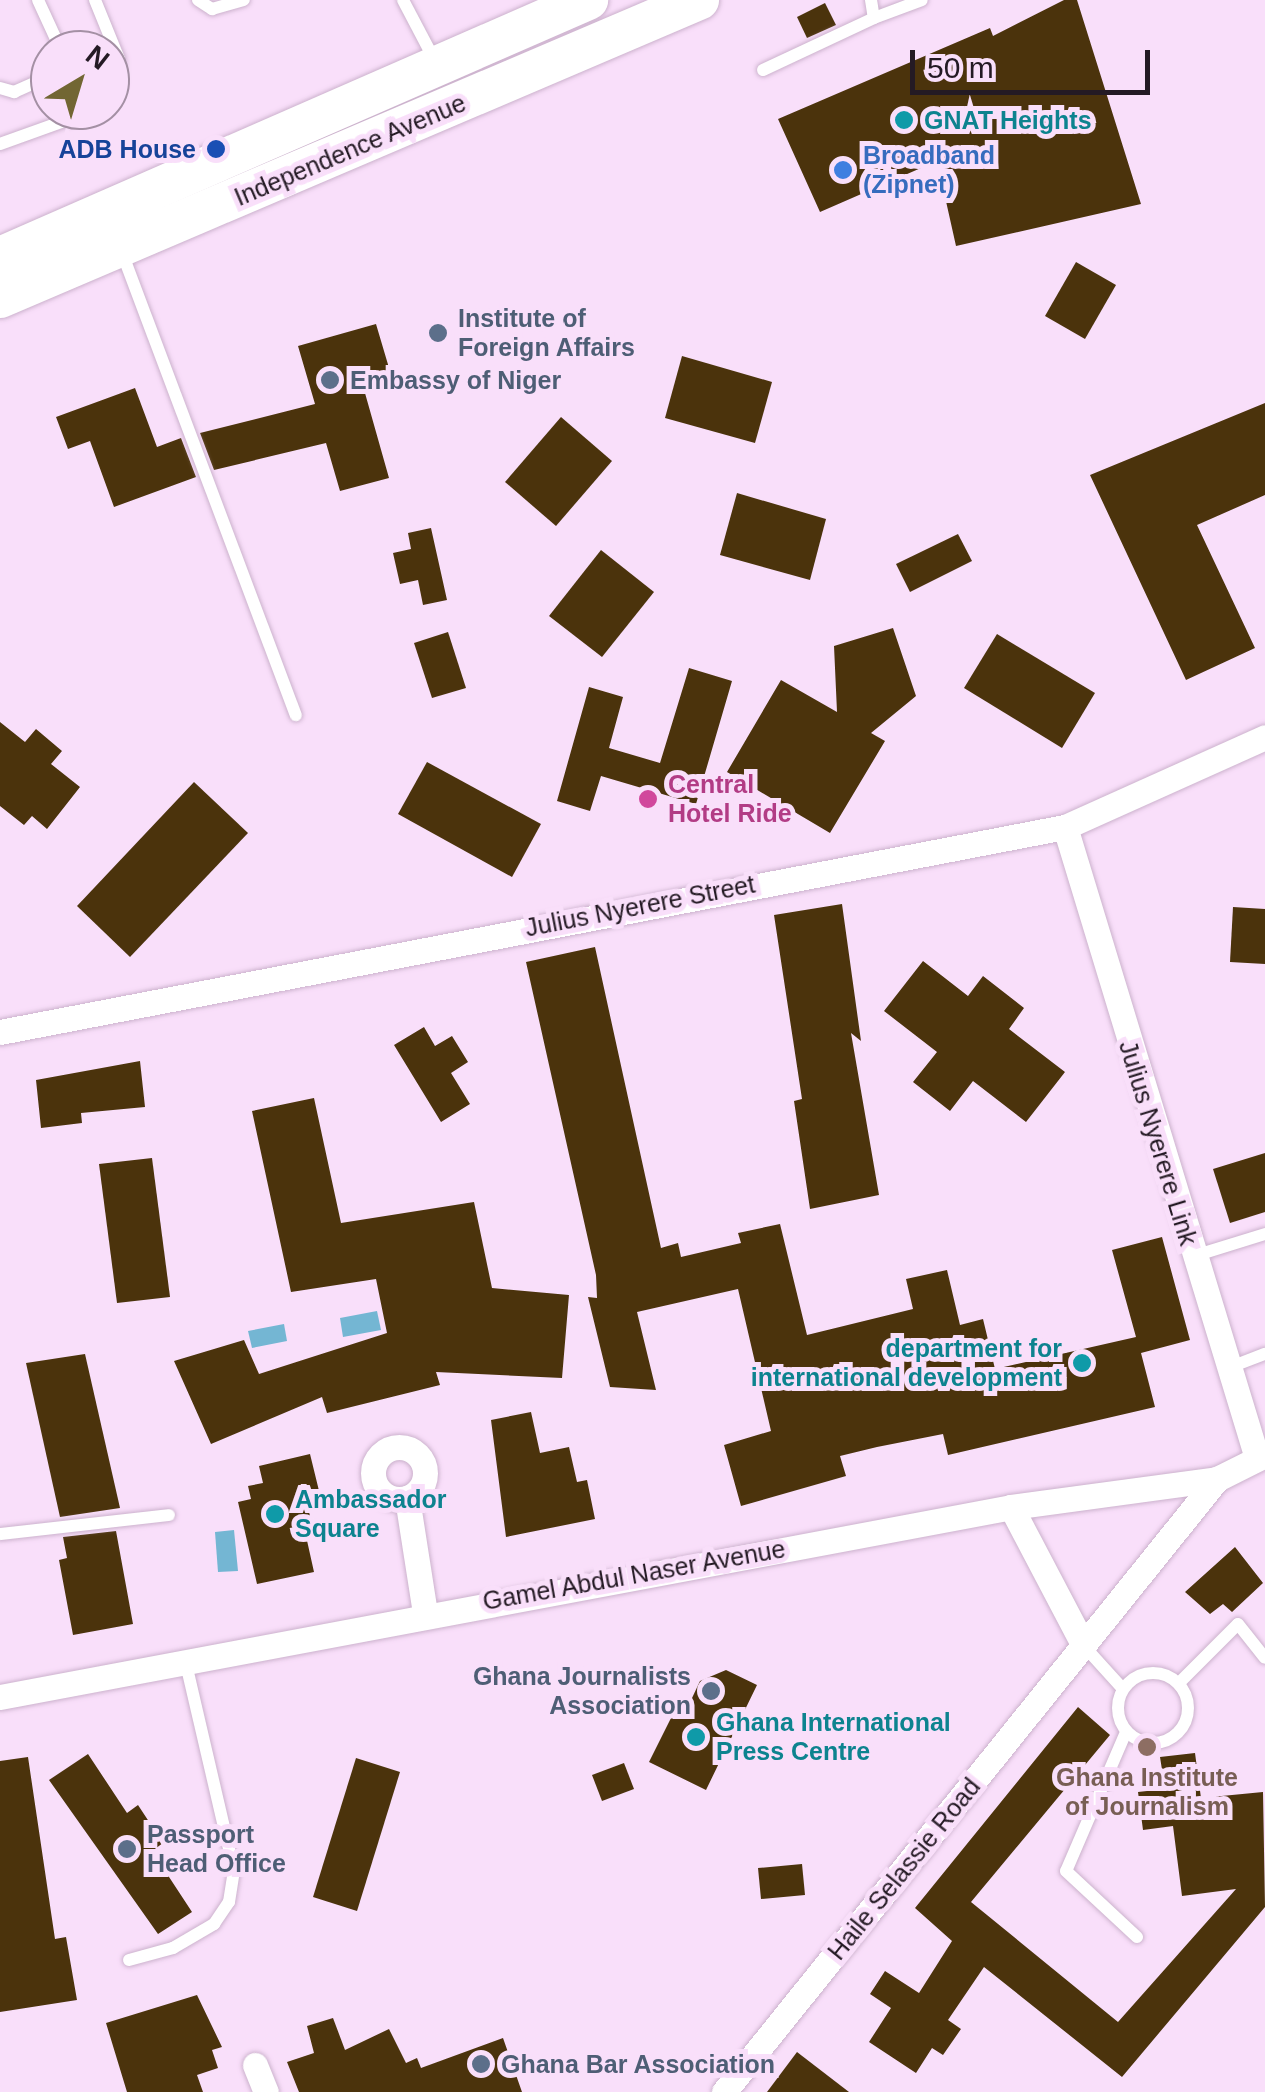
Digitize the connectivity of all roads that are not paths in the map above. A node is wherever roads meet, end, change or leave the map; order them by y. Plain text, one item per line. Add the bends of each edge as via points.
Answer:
1 (38, 0) edge
2 (95, 0) edge
3 (198, 0) edge
4 (244, 0) edge
5 (403, 0) edge
6 (698, 0) edge
7 (871, 0) edge
8 (922, 0) edge
9 (573, 3) edge
10 (874, 18) junction
11 (52, 30) edge
12 (107, 30) edge
13 (438, 66) junction
14 (763, 70) dead end
15 (30, 85) edge
16 (0, 88) edge
17 (39, 130) edge
18 (0, 144) edge
19 (120, 248) junction
20 (0, 256) edge
21 (0, 298) edge
22 (296, 715) dead end
23 (1265, 737) edge
24 (1065, 827) junction
25 (0, 1032) edge
26 (1265, 1234) edge
27 (1191, 1256) junction
28 (1265, 1354) edge
29 (1228, 1368) junction
30 (1261, 1456) edge
31 (1217, 1478) junction
32 (407, 1498) dead end
33 (1010, 1507) junction
34 (169, 1515) dead end
35 (0, 1534) edge
36 (425, 1614) junction
37 (1084, 1646) junction
38 (1265, 1658) edge
39 (186, 1660) junction
40 (1179, 1683) junction
41 (1123, 1689) junction
42 (0, 1697) edge
43 (1126, 1732) junction
44 (1137, 1937) dead end
45 (128, 1960) dead end
46 (255, 2065) dead end
47 (266, 2092) edge
48 (724, 2092) edge

1 - 11 lane
2 - 12 lane
3 - 4 lane via 212,10
5 - 13 lane
6 - 19 main road, Independence Avenue
7 - 10 lane
8 - 10 lane
9 - 13 main road, Independence Avenue
10 - 14 lane
13 - 20 main road, Independence Avenue
15 - 16 lane via 14,92
17 - 18 lane
19 - 21 main road, Independence Avenue
19 - 22 lane
23 - 24 street, Julius Nyerere Street
24 - 25 street, Julius Nyerere Street via 306,968
24 - 27 street, Julius Nyerere Link
26 - 27 lane
27 - 29 street, Julius Nyerere Link
28 - 29 lane
29 - 30 street, Julius Nyerere Link
30 - 31 street, Gamel Abdul Naser Avenue
31 - 33 street, Gamel Abdul Naser Avenue
31 - 37 street, Haile Selassie Road
32 - 36 street
33 - 36 street, Gamel Abdul Naser Avenue
33 - 37 street
34 - 35 lane
36 - 39 street, Gamel Abdul Naser Avenue
37 - 41 lane
37 - 48 street, Haile Selassie Road
38 - 40 lane via 1238,1624
39 - 42 street, Gamel Abdul Naser Avenue
39 - 45 lane via 234,1870 229,1902 214,1924 173,1948
40 - 41 lane via 1160,1673 1139,1676
40 - 43 lane via 1189,1703 1185,1726 1169,1742 1146,1744
41 - 43 lane via 1118,1704
43 - 44 lane via 1066,1871
46 - 47 street

